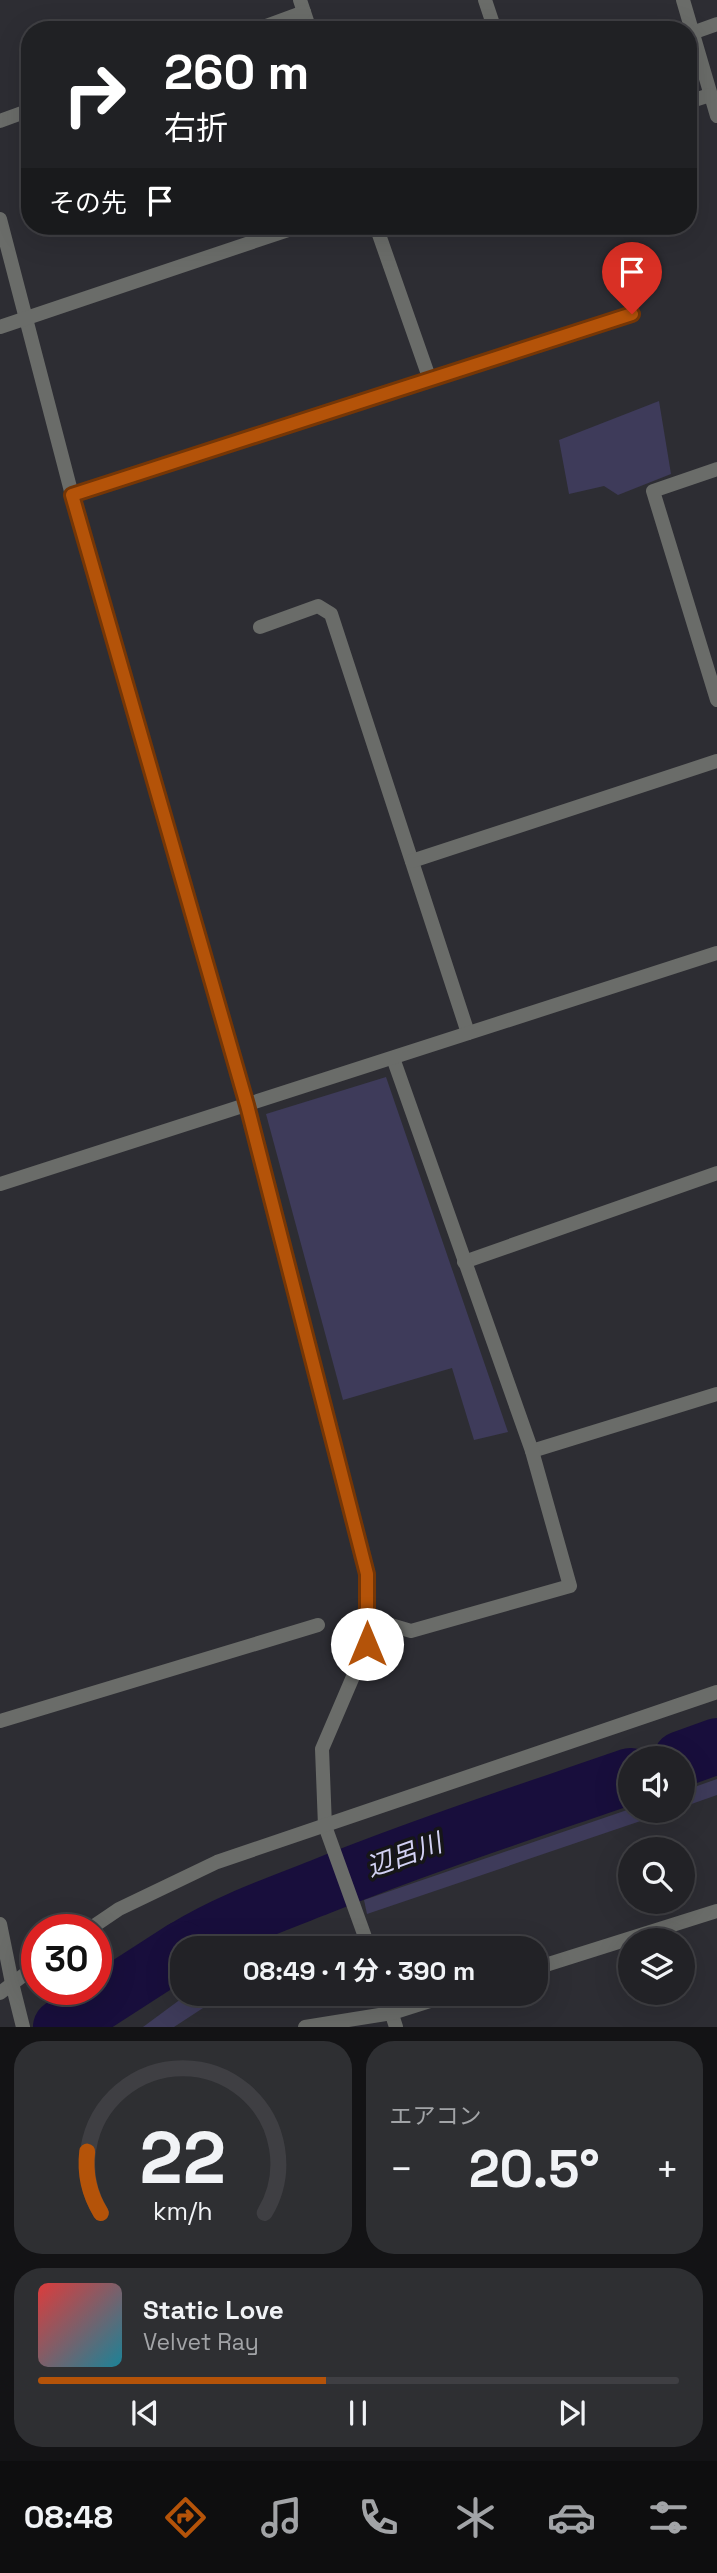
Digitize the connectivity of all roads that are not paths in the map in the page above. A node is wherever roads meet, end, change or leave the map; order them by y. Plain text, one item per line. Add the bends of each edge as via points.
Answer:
1 (485, 0) edge
2 (683, 0) edge
3 (302, 6) edge
4 (273, 21) edge
5 (492, 21) edge
6 (689, 21) edge
7 (717, 24) edge
8 (697, 31) edge
9 (697, 50) edge
10 (710, 95) junction
11 (697, 99) edge
12 (21, 113) edge
13 (717, 116) edge
14 (0, 121) edge
15 (0, 219) edge
16 (273, 235) edge
17 (379, 235) edge
18 (632, 314) dead end
19 (27, 317) junction
20 (0, 327) edge
21 (430, 380) junction
22 (717, 469) edge
23 (72, 495) junction
24 (260, 627) dead end
25 (717, 700) edge
26 (717, 761) edge
27 (412, 861) junction
28 (717, 953) edge
29 (468, 1033) junction
30 (393, 1058) junction
31 (247, 1105) junction
32 (717, 1173) edge
33 (0, 1184) edge
34 (464, 1262) junction
35 (717, 1394) edge
36 (532, 1451) junction
37 (367, 1618) junction
38 (318, 1625) dead end
39 (717, 1692) edge
40 (0, 1721) edge
41 (325, 1826) junction
42 (717, 1911) edge
43 (112, 1914) edge
44 (0, 1924) edge
45 (365, 1936) edge
46 (548, 1964) edge
47 (21, 1977) edge
48 (12, 1983) junction
49 (0, 1993) edge
50 (425, 2006) edge
51 (394, 2020) edge
52 (23, 2027) edge
53 (305, 2027) edge

1 - 5 street
2 - 6 street
3 - 4 street
7 - 8 street
9 - 10 street
10 - 11 street
10 - 13 street
12 - 14 street
15 - 19 street
16 - 19 street
17 - 21 street
18 - 21 street
19 - 20 street
19 - 23 street
21 - 23 street
22 - 25 street via 653,491
23 - 31 street
24 - 27 street via 318,606 331,614
26 - 27 street
27 - 29 street
28 - 29 street
29 - 30 street
30 - 31 street
30 - 34 street
31 - 33 street
31 - 37 street via 367,1574
32 - 34 street
34 - 36 street
35 - 36 street
36 - 37 street via 570,1586 411,1630
37 - 41 street via 367,1644 322,1749
38 - 40 street
39 - 41 street
41 - 43 street via 217,1862
41 - 45 street
42 - 46 street
44 - 48 street
47 - 48 street
48 - 49 street
48 - 52 street
50 - 51 street
51 - 53 street

